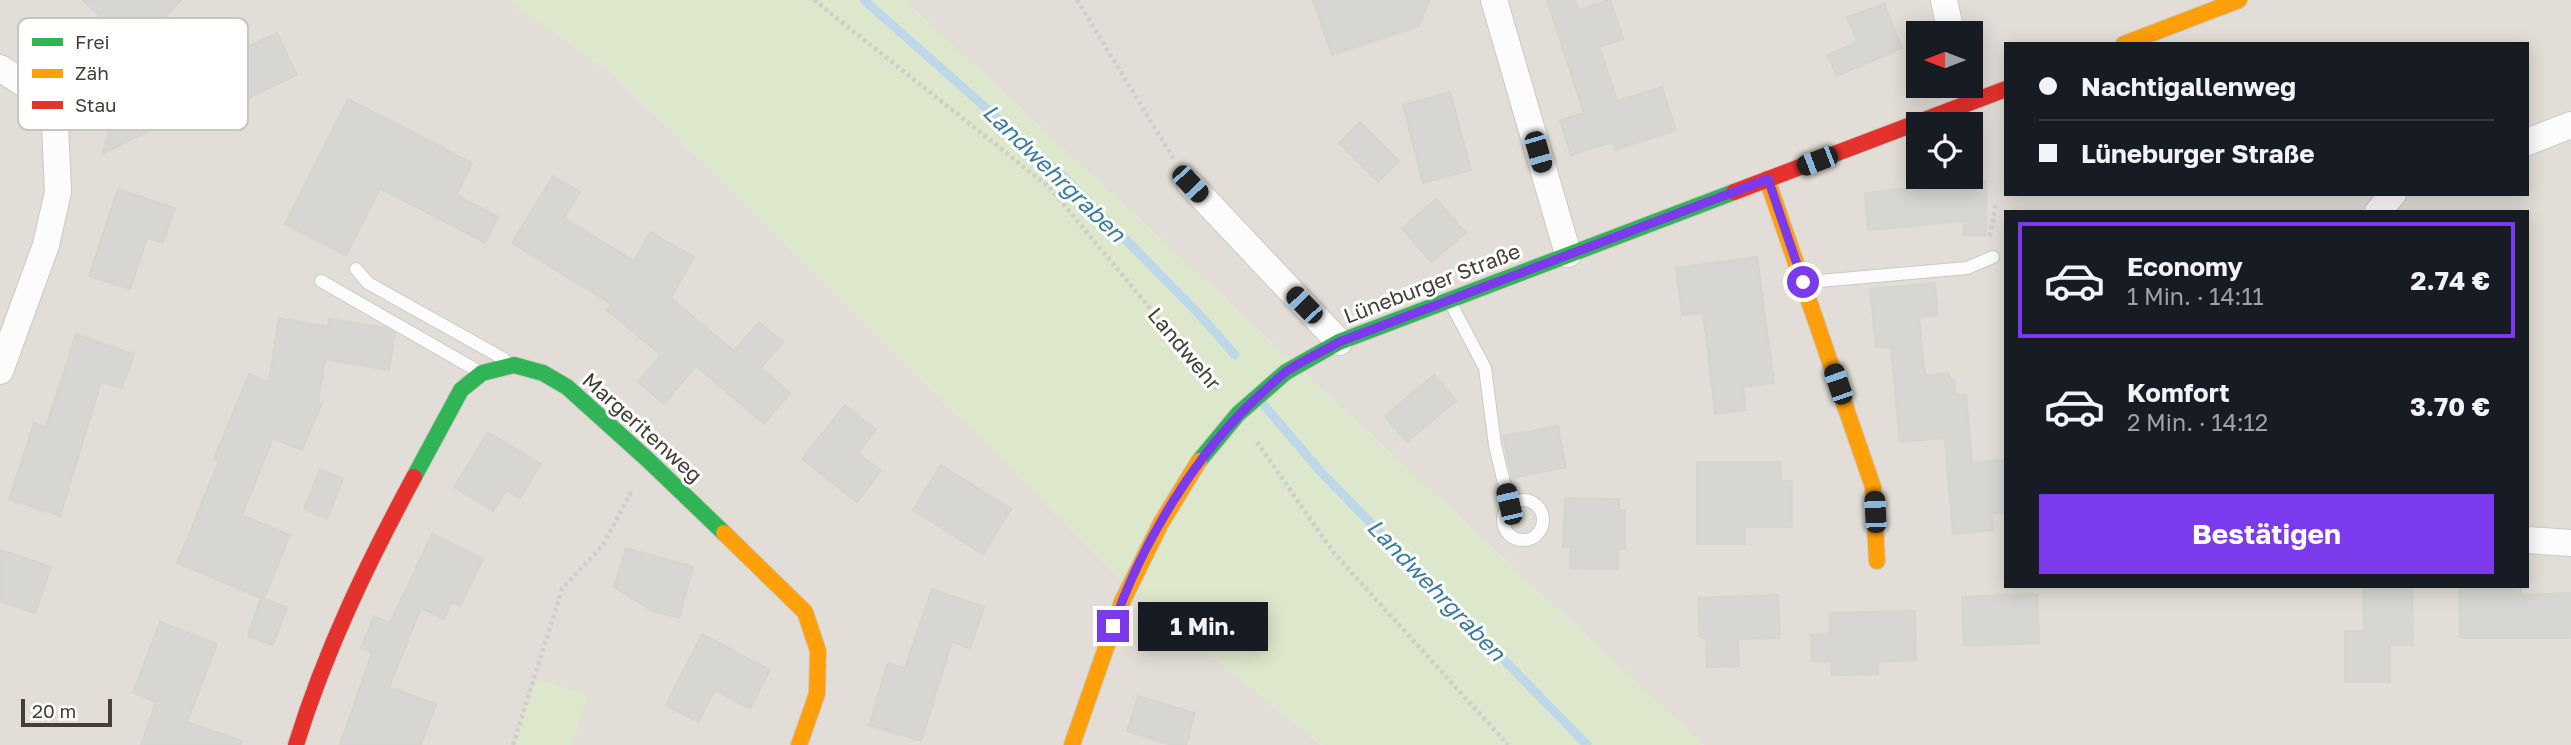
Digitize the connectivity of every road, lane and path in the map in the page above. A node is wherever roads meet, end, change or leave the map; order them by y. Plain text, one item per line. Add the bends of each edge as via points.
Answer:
1 (814, 0) edge
2 (1077, 0) edge
3 (1494, 0) edge
4 (1944, 0) edge
5 (2239, 0) edge
6 (1948, 21) edge
7 (2129, 42) edge
8 (0, 68) edge
9 (18, 80) edge
10 (2004, 89) edge
11 (1983, 92) edge
12 (1956, 98) edge
13 (2571, 125) edge
14 (55, 130) edge
15 (2529, 141) edge
16 (1768, 179) junction
17 (1190, 184) joint
18 (2391, 196) edge
19 (1996, 203) dead end
20 (2380, 210) edge
21 (1568, 254) junction
22 (1990, 259) joint
23 (356, 269) dead end
24 (321, 281) dead end
25 (1803, 282) junction
26 (1448, 300) junction
27 (1339, 342) junction
28 (514, 365) junction
29 (0, 371) edge
30 (482, 373) junction
31 (1238, 414) junction
32 (648, 460) junction
33 (1509, 504) dead end
34 (2529, 540) edge
35 (2571, 543) edge
36 (1877, 561) dead end
37 (296, 745) edge
38 (513, 745) edge
39 (799, 745) edge
40 (1072, 745) edge
41 (1508, 745) edge

1 - 31 path, Landwehr via 1049,187
2 - 17 path
3 - 21 street
4 - 6 street
5 - 7 street
8 - 9 street
10 - 11 street, Lüneburger Straße
12 - 16 street, Lüneburger Straße
13 - 15 street
14 - 29 street via 58,192 46,246
16 - 21 street, Lüneburger Straße
16 - 25 street
17 - 27 street
18 - 20 street
19 - 22 path
21 - 26 street, Lüneburger Straße
22 - 25 lane via 1967,268
23 - 28 lane via 368,283
24 - 30 lane
25 - 36 street via 1873,487
26 - 27 street, Lüneburger Straße
26 - 33 lane via 1485,368 1495,445
27 - 31 street, Lüneburger Straße via 1286,372
28 - 30 street
28 - 32 street, Margeritenweg via 543,373 567,387
30 - 37 street via 461,390 353,592 325,655
31 - 40 street, Lüneburger Straße via 1199,462 1161,523 1122,602
31 - 41 path, Landwehr via 1333,552
32 - 38 path via 603,545 562,589
32 - 39 street, Margeritenweg via 805,612 818,651 817,694
34 - 35 street

